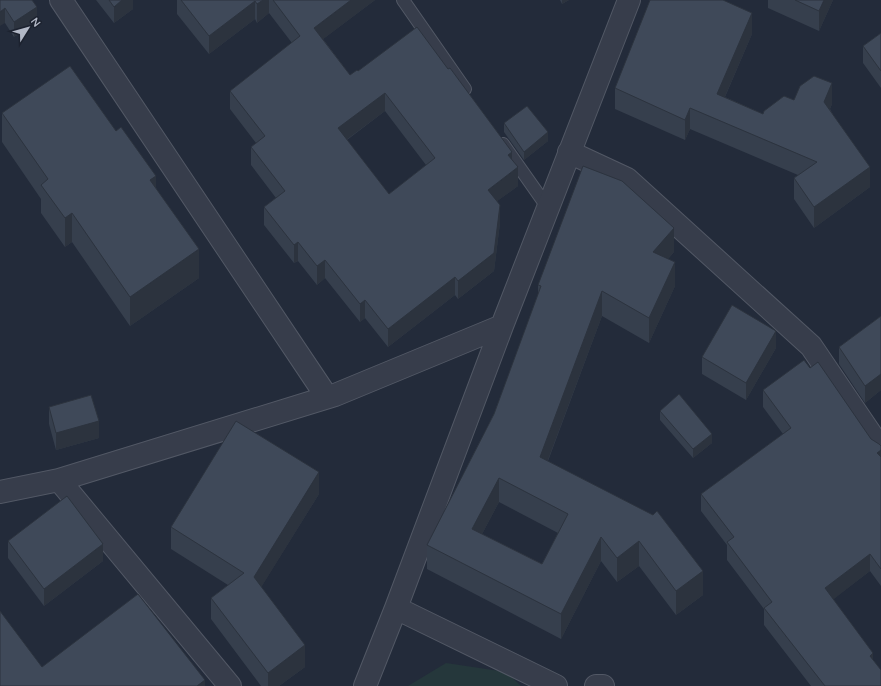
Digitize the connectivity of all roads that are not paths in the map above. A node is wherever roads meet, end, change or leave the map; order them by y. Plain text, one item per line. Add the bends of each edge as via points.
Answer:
1 (61, 0) edge
2 (403, 0) edge
3 (629, 0) edge
4 (471, 98) edge
5 (498, 136) edge
6 (569, 152) junction
7 (548, 208) junction
8 (502, 326) junction
9 (327, 397) junction
10 (879, 443) edge
11 (59, 480) junction
12 (0, 492) edge
13 (396, 608) junction
14 (230, 686) edge
15 (365, 686) edge
16 (556, 686) edge
17 (596, 686) edge
18 (603, 686) edge

1 - 9 street
2 - 4 lane
3 - 6 street
5 - 7 lane
6 - 7 street
6 - 10 street via 627,179 811,346
7 - 8 street
8 - 9 street
8 - 13 street
9 - 11 street
11 - 12 street
11 - 14 street
13 - 15 street
13 - 16 street
17 - 18 street

